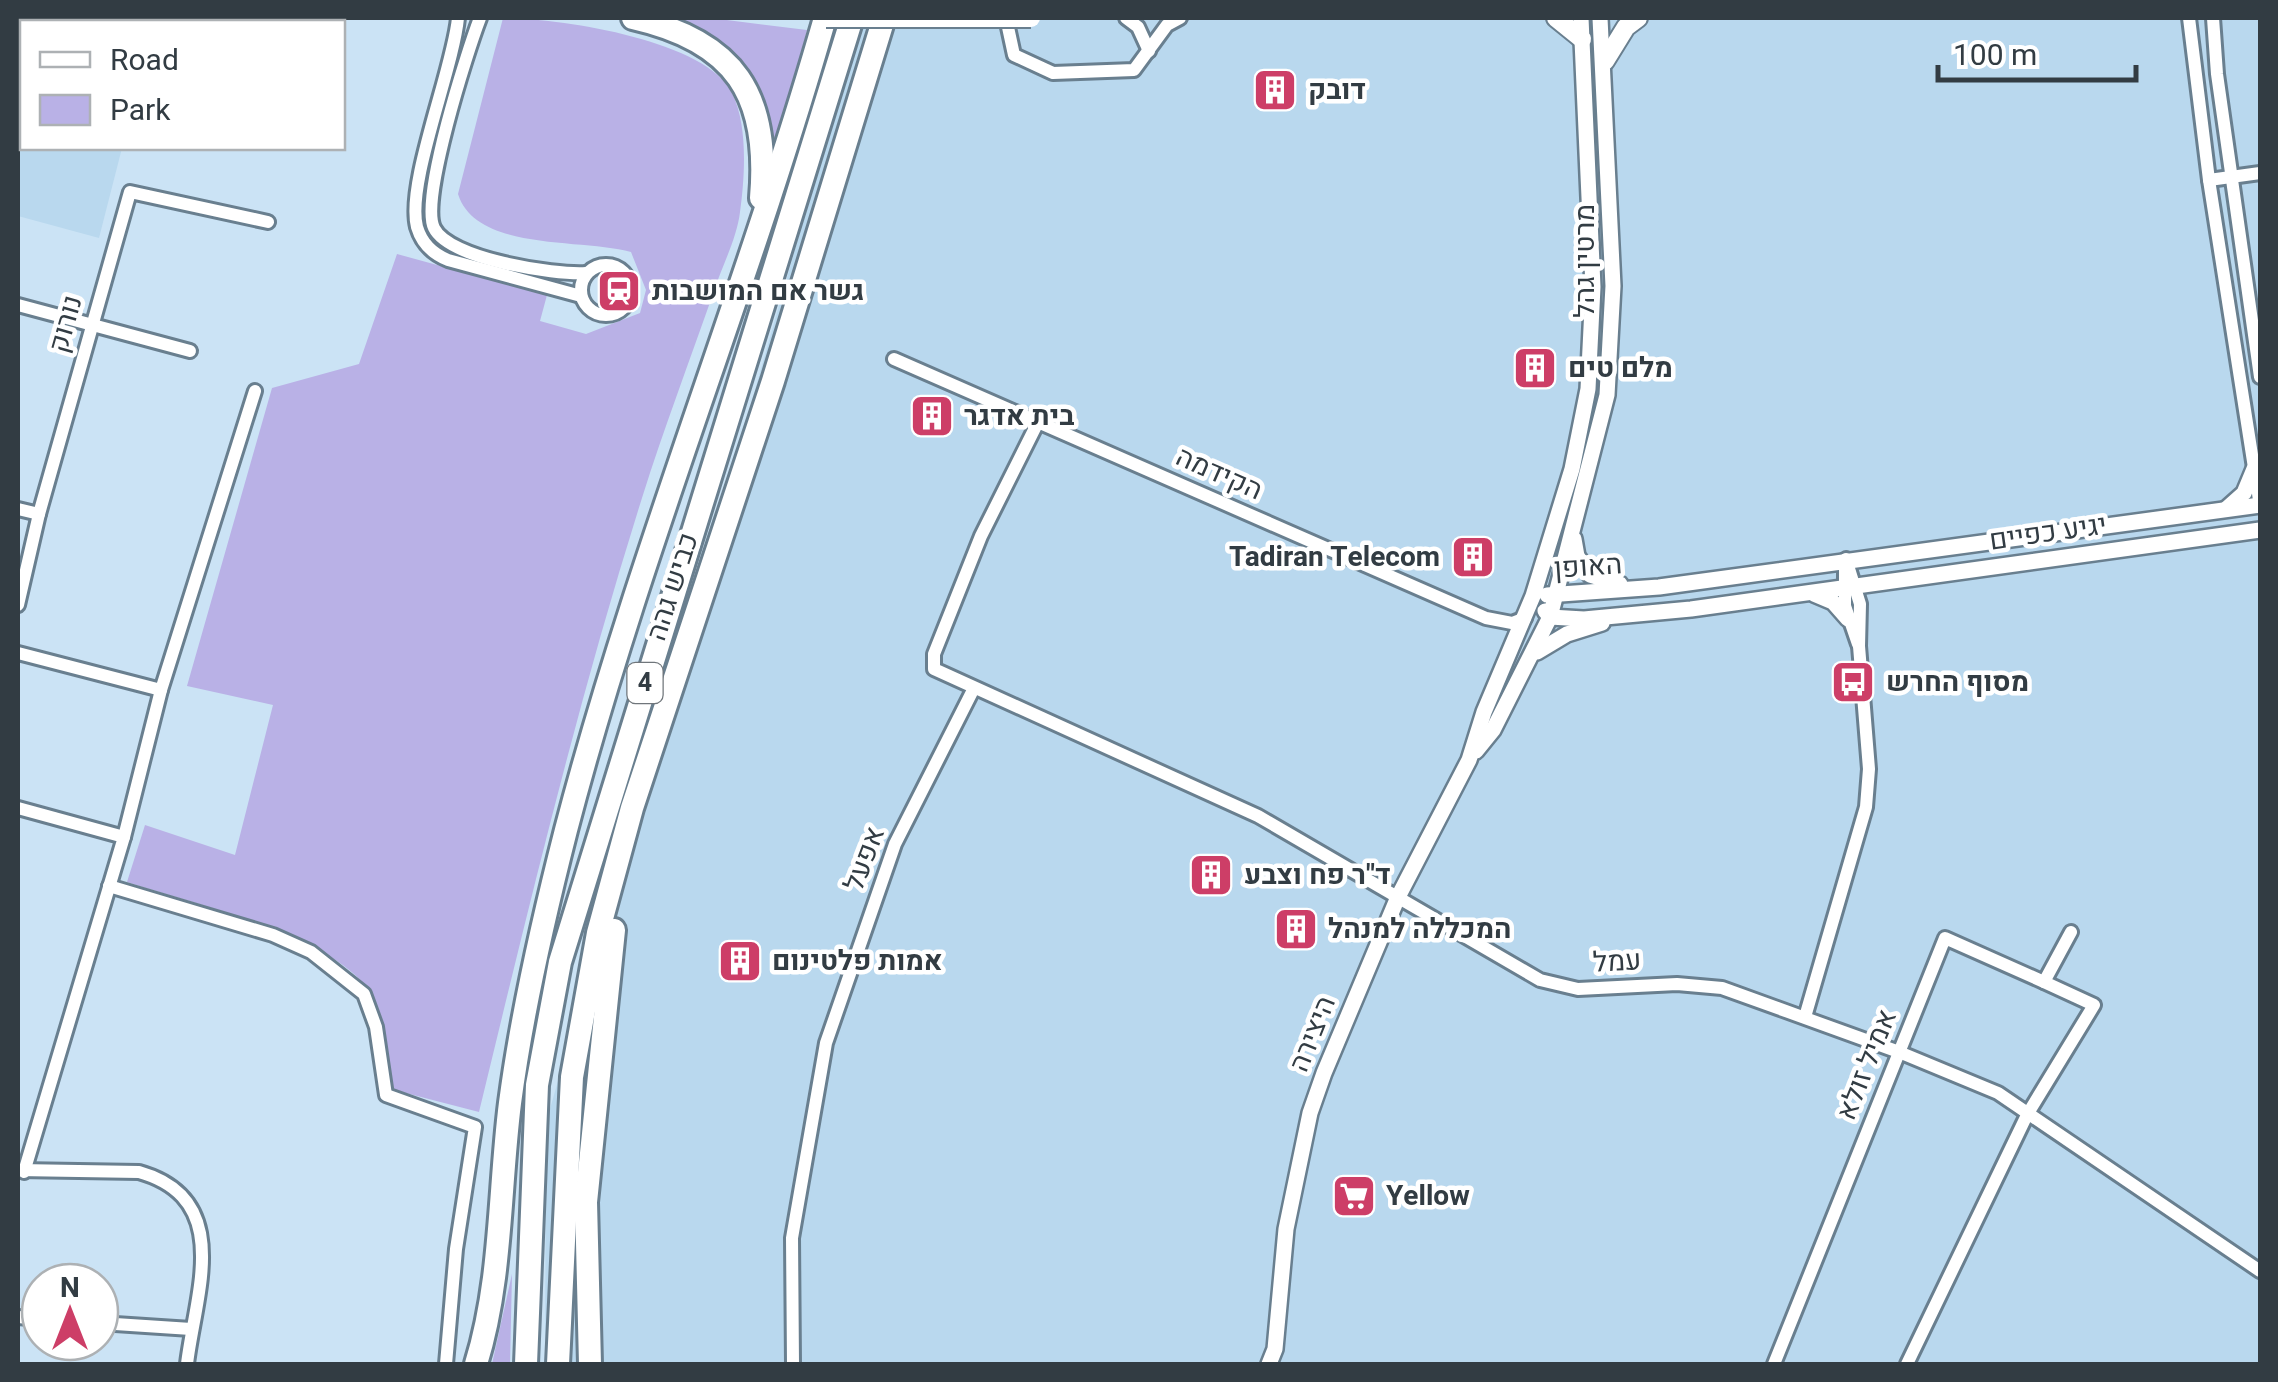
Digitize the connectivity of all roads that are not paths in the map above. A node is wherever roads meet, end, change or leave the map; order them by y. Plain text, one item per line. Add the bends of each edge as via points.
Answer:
1 (458, 18) edge
2 (480, 18) edge
3 (634, 18) edge
4 (825, 18) edge
5 (852, 18) edge
6 (884, 18) edge
7 (894, 18) edge
8 (1006, 18) edge
9 (1031, 18) edge
10 (1126, 18) edge
11 (1180, 18) edge
12 (1556, 18) edge
13 (1581, 18) edge
14 (1600, 18) edge
15 (1638, 18) edge
16 (2189, 18) edge
17 (2213, 18) edge
18 (1582, 40) junction
19 (1149, 50) junction
20 (1605, 61) junction
21 (866, 90) junction
22 (2260, 172) edge
23 (2230, 178) junction
24 (2209, 180) junction
25 (268, 222) dead end
26 (758, 226) junction
27 (586, 274) junction
28 (581, 296) junction
29 (18, 306) edge
30 (92, 326) junction
31 (190, 351) dead end
32 (894, 359) dead end
33 (2260, 377) edge
34 (254, 391) dead end
35 (1038, 422) junction
36 (2254, 469) junction
37 (2260, 505) edge
38 (18, 509) edge
39 (2226, 509) junction
40 (39, 514) junction
41 (2260, 530) edge
42 (1574, 531) junction
43 (1846, 559) junction
44 (1850, 586) junction
45 (1658, 587) junction
46 (1805, 592) junction
47 (1556, 594) junction
48 (1533, 596) junction
49 (18, 605) edge
50 (1625, 616) junction
51 (1550, 617) junction
52 (1525, 618) junction
53 (1848, 619) junction
54 (1858, 646) junction
55 (18, 653) edge
56 (1530, 658) junction
57 (161, 690) junction
58 (973, 690) junction
59 (1469, 760) junction
60 (638, 791) junction
61 (18, 808) edge
62 (124, 836) junction
63 (110, 886) junction
64 (1398, 897) junction
65 (2070, 932) dead end
66 (2044, 982) junction
67 (1805, 1017) junction
68 (1899, 1052) junction
69 (2027, 1115) junction
70 (21, 1171) edge
71 (2260, 1271) edge
72 (120, 1324) edge
73 (191, 1329) junction
74 (1274, 1359) edge
75 (186, 1364) edge
76 (446, 1364) edge
77 (476, 1364) edge
78 (526, 1364) edge
79 (558, 1364) edge
80 (590, 1364) edge
81 (793, 1364) edge
82 (1774, 1364) edge
83 (1907, 1364) edge

1 - 28 street via 416,200 420,235 448,260
2 - 27 street via 433,181 432,224 443,240 471,253
3 - 26 highway via 707,44 742,83 759,136
4 - 9 main road, bridge
4 - 26 highway
5 - 78 highway, כביש גהה / 4 via 560,962 537,1085
6 - 21 highway, כביש גהה / 4
7 - 21 highway
8 - 19 street via 1014,55 1052,73 1122,73 1134,70
10 - 19 street
11 - 19 street
12 - 18 main road
13 - 18 street, מרטין גהל
14 - 20 street, מרטין גהל
15 - 20 main road
16 - 24 street
17 - 23 street
18 - 48 street, מרטין גהל via 1593,286 1588,390
20 - 42 street, מרטין גהל via 1613,286 1607,395
21 - 60 highway, כביש גהה / 4
22 - 23 street
23 - 24 street
23 - 33 street
24 - 36 street
25 - 30 street, נורוק via 130,192
26 - 77 highway via 644,566 566,830 521,1026 491,1304
27 - 28 street
27 - 28 street via 615,266 627,277 629,300 619,312 604,315
29 - 30 street
30 - 31 street
30 - 40 street, נורוק
32 - 35 street, הקידמה
34 - 57 street
35 - 52 street, הקידמה via 1486,618
35 - 58 street via 981,536 934,654 934,669
36 - 37 street
36 - 39 street via 2244,493
37 - 39 street, יגיע כפיים
38 - 40 street
39 - 43 street, יגיע כפיים
40 - 49 street, נורוק
41 - 44 street, יגיע כפיים
42 - 45 street via 1577,556 1590,575
42 - 47 street, מרטין גהל
43 - 44 street
43 - 45 street, האופן
44 - 46 street, האופן
44 - 53 street
44 - 54 street
45 - 47 street, האופן
46 - 50 street, האופן
46 - 53 street via 1829,600
47 - 48 street, האופן
47 - 51 street, מרטין גהל
48 - 51 street, האופן
48 - 52 street, היצירה
50 - 51 street, האופן
50 - 56 street via 1558,638
51 - 56 street, היצירה
52 - 59 street, היצירה
53 - 54 street
54 - 67 street via 1866,808
55 - 57 street
56 - 59 street, היצירה via 1493,730
57 - 62 street
58 - 64 street, עמל via 1258,816
58 - 81 street, אפעל via 896,844 826,1043 792,1238
59 - 64 street, היצירה
60 - 79 highway, כביש גהה / 4 via 598,933 572,1078
60 - 80 highway via 606,980 590,1139
61 - 62 street
62 - 63 street
63 - 70 street
63 - 76 street via 311,952 364,994 386,1094 474,1127
64 - 67 street, עמל via 1558,987 1698,984
64 - 74 street, היצירה via 1310,1113 1286,1228
65 - 66 street
66 - 68 street, אמיל זולא via 1945,938
66 - 69 street via 2094,1005
67 - 68 street, עמל
68 - 69 street, עמל via 1998,1093
68 - 82 street, אמיל זולא
69 - 71 street, עמל
69 - 83 street
70 - 73 street via 139,1172 182,1198 201,1230 205,1253
72 - 73 street
73 - 75 street

